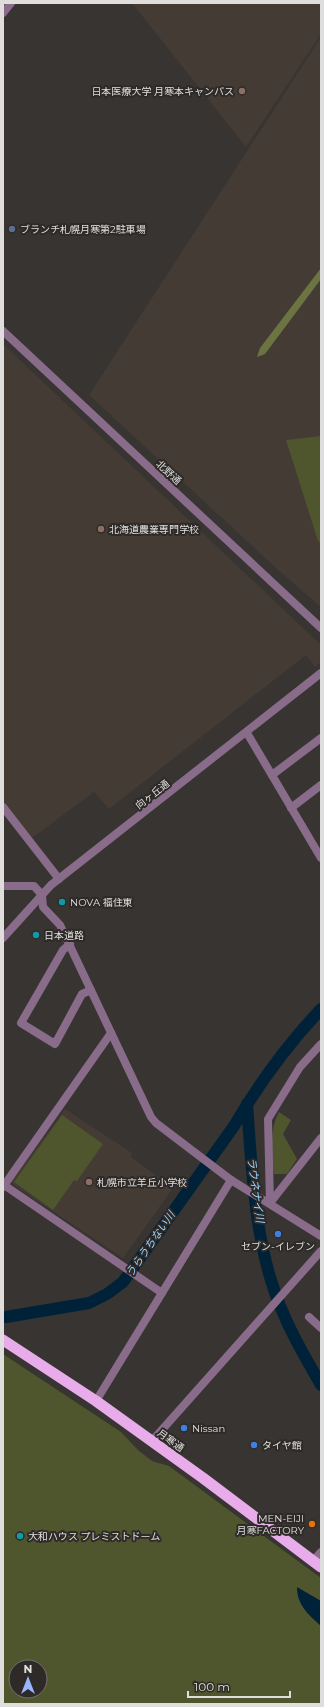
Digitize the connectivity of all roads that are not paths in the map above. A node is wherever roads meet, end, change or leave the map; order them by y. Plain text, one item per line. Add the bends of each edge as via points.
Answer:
1 (11, 3) edge
2 (3, 13) edge
3 (3, 332) edge
4 (321, 628) edge
5 (321, 673) edge
6 (246, 733) junction
7 (321, 738) edge
8 (272, 775) junction
9 (321, 785) edge
10 (3, 807) edge
11 (291, 808) junction
12 (321, 858) edge
13 (59, 879) junction
14 (3, 886) edge
15 (42, 895) junction
16 (3, 938) edge
17 (70, 944) junction
18 (91, 990) junction
19 (111, 1033) junction
20 (321, 1044) edge
21 (321, 1138) edge
22 (231, 1180) junction
23 (4, 1186) edge
24 (270, 1203) junction
25 (321, 1236) edge
26 (321, 1251) edge
27 (162, 1293) junction
28 (309, 1317) dead end
29 (321, 1328) edge
30 (3, 1340) edge
31 (96, 1401) junction
32 (152, 1441) junction
33 (321, 1552) edge
34 (317, 1564) edge

1 - 2 street
3 - 4 street, 北野通
5 - 6 street, 向ヶ丘通
6 - 8 street
6 - 13 street, 向ヶ丘通
7 - 8 street
8 - 11 street
9 - 11 street
10 - 13 street
11 - 12 street
13 - 15 street, 向ヶ丘通
14 - 15 street via 34,886
15 - 16 street, 向ヶ丘通
15 - 17 street via 43,907 60,924
17 - 18 street
17 - 18 street via 21,1024 55,1044 82,994
18 - 19 street
19 - 22 street via 151,1117
19 - 23 street
20 - 24 street via 300,1067 268,1119
21 - 24 street
22 - 24 street
22 - 27 street
23 - 27 street
24 - 25 street
26 - 32 street
27 - 31 street
28 - 29 street
30 - 31 highway, 月寒通
31 - 32 highway, 月寒通
32 - 34 highway, 月寒通
33 - 34 street

